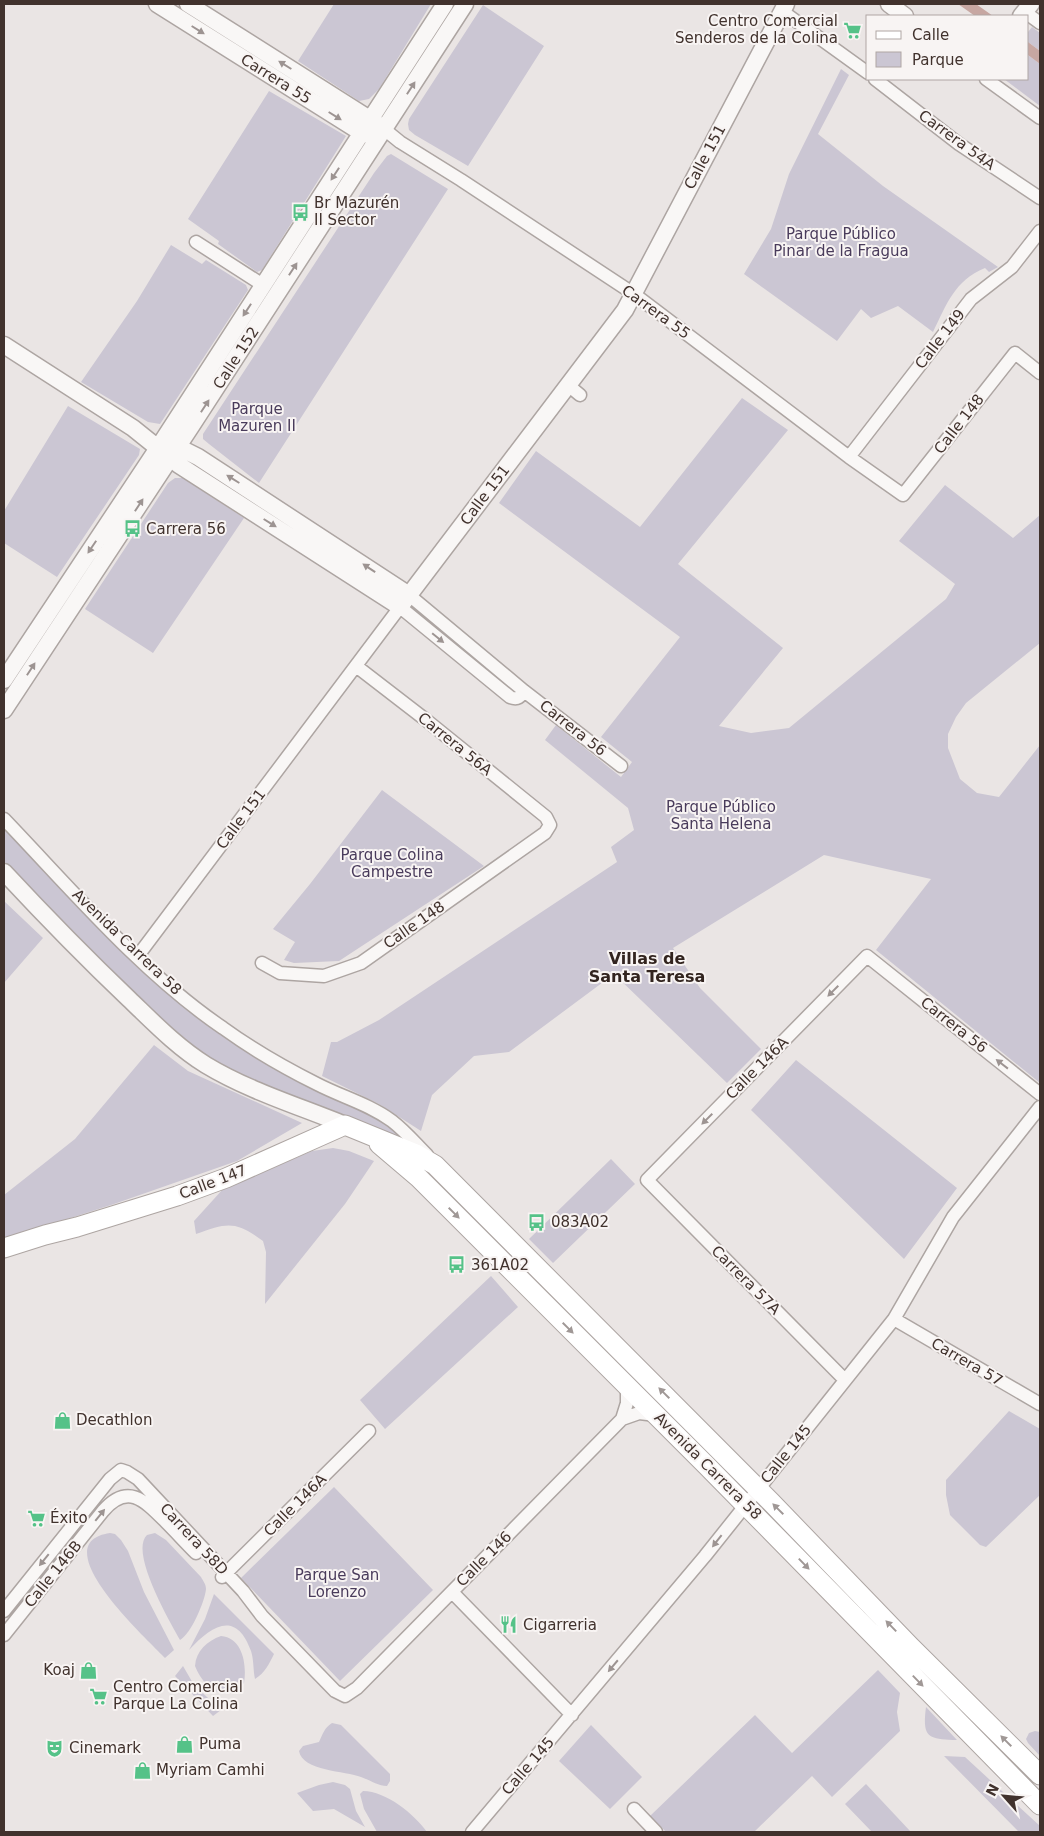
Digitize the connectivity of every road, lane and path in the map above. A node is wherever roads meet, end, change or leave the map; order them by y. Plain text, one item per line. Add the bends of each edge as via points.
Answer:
1 (156, 4) edge
2 (188, 4) edge
3 (445, 4) edge
4 (465, 4) edge
5 (889, 4) edge
6 (784, 8) edge
7 (1023, 9) edge
8 (904, 15) edge
9 (1040, 23) edge
10 (866, 71) edge
11 (876, 80) edge
12 (987, 80) edge
13 (371, 118) junction
14 (1040, 118) edge
15 (362, 133) junction
16 (382, 133) junction
17 (1040, 198) edge
18 (1040, 231) edge
19 (196, 242) dead end
20 (263, 285) junction
21 (634, 294) junction
22 (4, 345) edge
23 (1040, 373) edge
24 (167, 448) junction
25 (849, 458) junction
26 (903, 495) joint
27 (405, 601) junction
28 (356, 666) junction
29 (4, 680) edge
30 (4, 710) edge
31 (621, 766) dead end
32 (4, 819) edge
33 (550, 825) joint
34 (4, 872) edge
35 (867, 956) joint
36 (137, 957) junction
37 (262, 963) dead end
38 (1040, 1094) edge
39 (1040, 1107) edge
40 (345, 1125) junction
41 (368, 1135) junction
42 (435, 1165) junction
43 (647, 1180) joint
44 (5, 1251) edge
45 (894, 1319) junction
46 (845, 1380) junction
47 (628, 1386) junction
48 (1040, 1404) edge
49 (656, 1415) junction
50 (622, 1419) junction
51 (369, 1431) dead end
52 (121, 1470) joint
53 (758, 1489) junction
54 (125, 1496) joint
55 (746, 1504) junction
56 (223, 1576) junction
57 (452, 1592) junction
58 (4, 1611) edge
59 (4, 1635) edge
60 (344, 1696) joint
61 (572, 1715) junction
62 (1040, 1775) edge
63 (1040, 1805) edge
64 (634, 1810) dead end
65 (472, 1832) edge
66 (656, 1832) edge

1 -> 15 street, Carrera 55
13 -> 2 street, Carrera 55
3 - 13 street, Calle 152
16 -> 4 street, Calle 152
5 - 8 street
6 - 10 street
6 - 21 street, Calle 151
7 - 9 street
11 - 17 street, Carrera 54A via 959,144
12 - 14 street
13 - 15 street, Calle 152
13 - 16 street, Carrera 55
15 - 16 street, Carrera 55
15 -> 20 street, Calle 152
16 - 21 street, Carrera 55 via 461,180
24 -> 16 street, Calle 152
18 - 25 street, Calle 149 via 1012,267 971,299
19 - 20 street
20 -> 24 street, Calle 152
21 - 25 street, Carrera 55
21 - 27 street, Calle 151 via 574,390
22 - 24 street, Carrera 56
23 - 26 street, Calle 148 via 1015,353
24 - 27 street, Carrera 56 via 178,465
24 -> 29 street, Calle 152
30 -> 24 street, Calle 152
25 - 26 street, Carrera 55
27 - 28 street, Calle 151
27 - 31 street, Carrera 56 via 510,697 520,697 524,691
28 - 33 street, Carrera 56A via 546,817
28 - 36 street, Calle 151
32 - 36 street, Avenida Carrera 58
33 - 37 street, Calle 148 via 545,834 361,963 324,976 280,973
34 - 40 street, Avenida Carrera 58 via 119,990 192,1055 245,1085
38 -> 35 street, Carrera 56
35 -> 43 street, Calle 146A
36 - 42 street, Avenida Carrera 58 via 194,1007 244,1042 391,1120
39 - 45 street, Calle 145 via 953,1217
40 - 41 main road, Avenida Carrera 58
40 - 44 main road, Calle 147 via 226,1178 77,1227 45,1234
41 - 42 main road, Avenida Carrera 58
41 -> 47 main road, Avenida Carrera 58 via 419,1178
53 -> 42 main road, Avenida Carrera 58
43 - 46 street, Carrera 57A
45 - 46 street, Calle 145
45 - 48 street, Carrera 57
46 - 53 street, Calle 145
47 - 49 main road, Avenida Carrera 58
47 - 50 street
49 - 50 street via 639,1413
49 - 55 main road, Avenida Carrera 58
50 - 57 street, Calle 146
51 - 56 street, Calle 146A
52 - 56 street, Carrera 58D via 138,1479
52 -> 58 street, Calle 146B via 110,1479
53 - 55 street, Calle 145
62 -> 53 main road, Avenida Carrera 58
54 - 56 street, Carrera 58D via 147,1503
59 -> 54 street, Calle 146B via 103,1511 117,1498
55 -> 61 street, Calle 145
55 -> 63 main road, Avenida Carrera 58
56 - 60 street, Carrera 58D via 243,1591 262,1616 335,1691
57 - 60 street, Calle 146 via 357,1688
57 - 61 street
61 - 65 street, Calle 145
64 - 66 street

